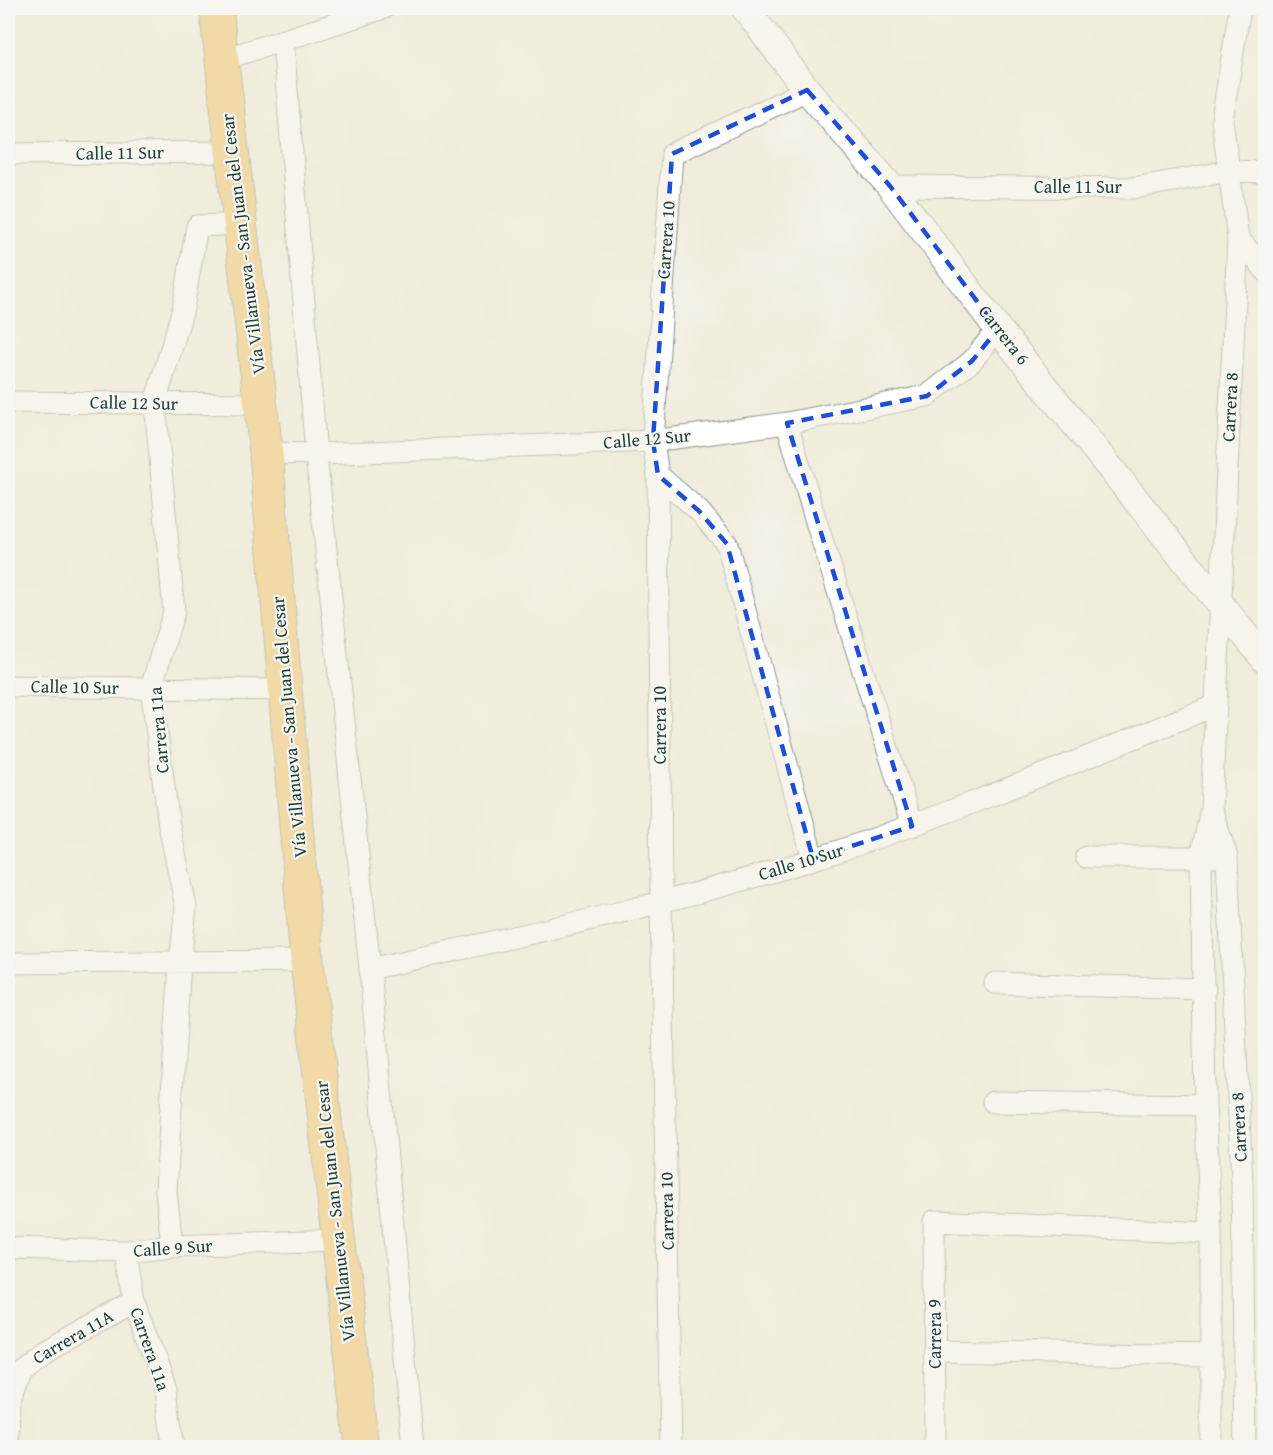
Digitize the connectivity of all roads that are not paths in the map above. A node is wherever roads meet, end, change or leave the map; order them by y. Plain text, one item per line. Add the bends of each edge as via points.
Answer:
1 (216, 8) edge
2 (384, 8) edge
3 (745, 8) edge
4 (1240, 8) edge
5 (283, 40) junction
6 (221, 60) junction
7 (807, 90) junction
8 (232, 152) junction
9 (8, 154) edge
10 (1230, 171) junction
11 (1266, 172) edge
12 (890, 186) junction
13 (240, 224) junction
14 (1238, 238) junction
15 (1266, 271) edge
16 (998, 328) junction
17 (8, 402) edge
18 (155, 403) junction
19 (261, 404) junction
20 (787, 423) junction
21 (653, 441) junction
22 (266, 453) junction
23 (316, 454) junction
24 (658, 475) junction
25 (1220, 605) junction
26 (1266, 661) edge
27 (8, 686) edge
28 (151, 688) junction
29 (286, 690) junction
30 (1216, 705) junction
31 (1211, 809) junction
32 (912, 826) junction
33 (1086, 857) dead end
34 (1201, 857) junction
35 (1227, 857) junction
36 (813, 859) junction
37 (661, 903) junction
38 (307, 961) junction
39 (180, 962) junction
40 (8, 963) edge
41 (370, 969) junction
42 (995, 983) dead end
43 (1205, 989) junction
44 (993, 1102) dead end
45 (1205, 1106) junction
46 (1242, 1182) junction
47 (1209, 1183) junction
48 (1211, 1233) junction
49 (338, 1240) junction
50 (172, 1246) junction
51 (8, 1248) edge
52 (126, 1251) junction
53 (134, 1302) junction
54 (935, 1352) junction
55 (1210, 1356) junction
56 (8, 1448) edge
57 (173, 1448) edge
58 (362, 1448) edge
59 (413, 1448) edge
60 (671, 1448) edge
61 (935, 1448) edge
62 (1211, 1448) edge
63 (1245, 1448) edge

1 - 6 main road, Vía Villanueva - San Juan del Cesar
2 - 5 street
3 - 7 street, Carrera 6
4 - 10 street, Carrera 8 via 1222,120
5 - 6 street
5 - 23 street
6 - 8 main road, Vía Villanueva - San Juan del Cesar
7 - 12 street, Carrera 6
7 - 21 street, Carrera 10 via 672,154
8 - 9 street, Calle 11 Sur
8 - 13 main road, Vía Villanueva - San Juan del Cesar
10 - 11 street, Calle 11 Sur
10 - 12 street, Calle 11 Sur via 1134,188
10 - 14 street, Carrera 8
12 - 16 street, Carrera 6
13 - 18 street, Carrera 11a via 198,226 183,309
13 - 19 main road, Vía Villanueva - San Juan del Cesar
14 - 15 street
14 - 25 street, Carrera 8
16 - 20 street, Calle 12 Sur via 972,361 927,396
16 - 25 street, Carrera 6
17 - 18 street, Calle 12 Sur
18 - 19 street, Calle 12 Sur
18 - 28 street, Carrera 11a via 174,611
19 - 22 main road, Vía Villanueva - San Juan del Cesar
20 - 21 street, Calle 12 Sur
20 - 32 street
21 - 23 street, Calle 12 Sur
21 - 24 street, Carrera 10
22 - 23 street, Calle 12 Sur
22 - 29 main road, Vía Villanueva - San Juan del Cesar
23 - 41 street
24 - 36 street via 699,511 727,543
24 - 37 street, Carrera 10
25 - 26 street, Carrera 6
25 - 30 street, Carrera 8
27 - 28 street, Calle 10 Sur
28 - 29 street, Calle 10 Sur
28 - 39 street, Carrera 11a via 169,825 186,907
29 - 38 main road, Vía Villanueva - San Juan del Cesar
30 - 31 street, Carrera 8
30 - 32 street, Calle 10 Sur
31 - 34 street, Carrera 8
31 - 35 street, Carrera 8
32 - 36 street, Calle 10 Sur
33 - 34 street
34 - 35 street
34 - 43 street, Carrera 8
35 - 46 street, Carrera 8
36 - 37 street, Calle 10 Sur
37 - 41 street, Calle 10 Sur
37 - 60 street, Carrera 10
38 - 39 street
38 - 49 main road, Vía Villanueva - San Juan del Cesar
39 - 40 street
39 - 50 street, Carrera 11a via 166,1190
41 - 59 street
42 - 43 street
43 - 45 street, Carrera 8
44 - 45 street
45 - 47 street, Carrera 8
46 - 47 street
46 - 63 street, Carrera 8
47 - 48 street, Carrera 8
48 - 54 street, Carrera 9 via 934,1221
48 - 55 street, Carrera 8
49 - 50 street, Calle 9 Sur
49 - 58 main road, Vía Villanueva - San Juan del Cesar
50 - 52 street, Calle 9 Sur
51 - 52 street, Calle 9 Sur
52 - 53 street, Carrera 11a
53 - 56 street, Carrera 11A via 43,1351 22,1368 9,1401
53 - 57 street, Carrera 11a via 166,1389
54 - 55 street
54 - 61 street, Carrera 9
55 - 62 street, Carrera 8

